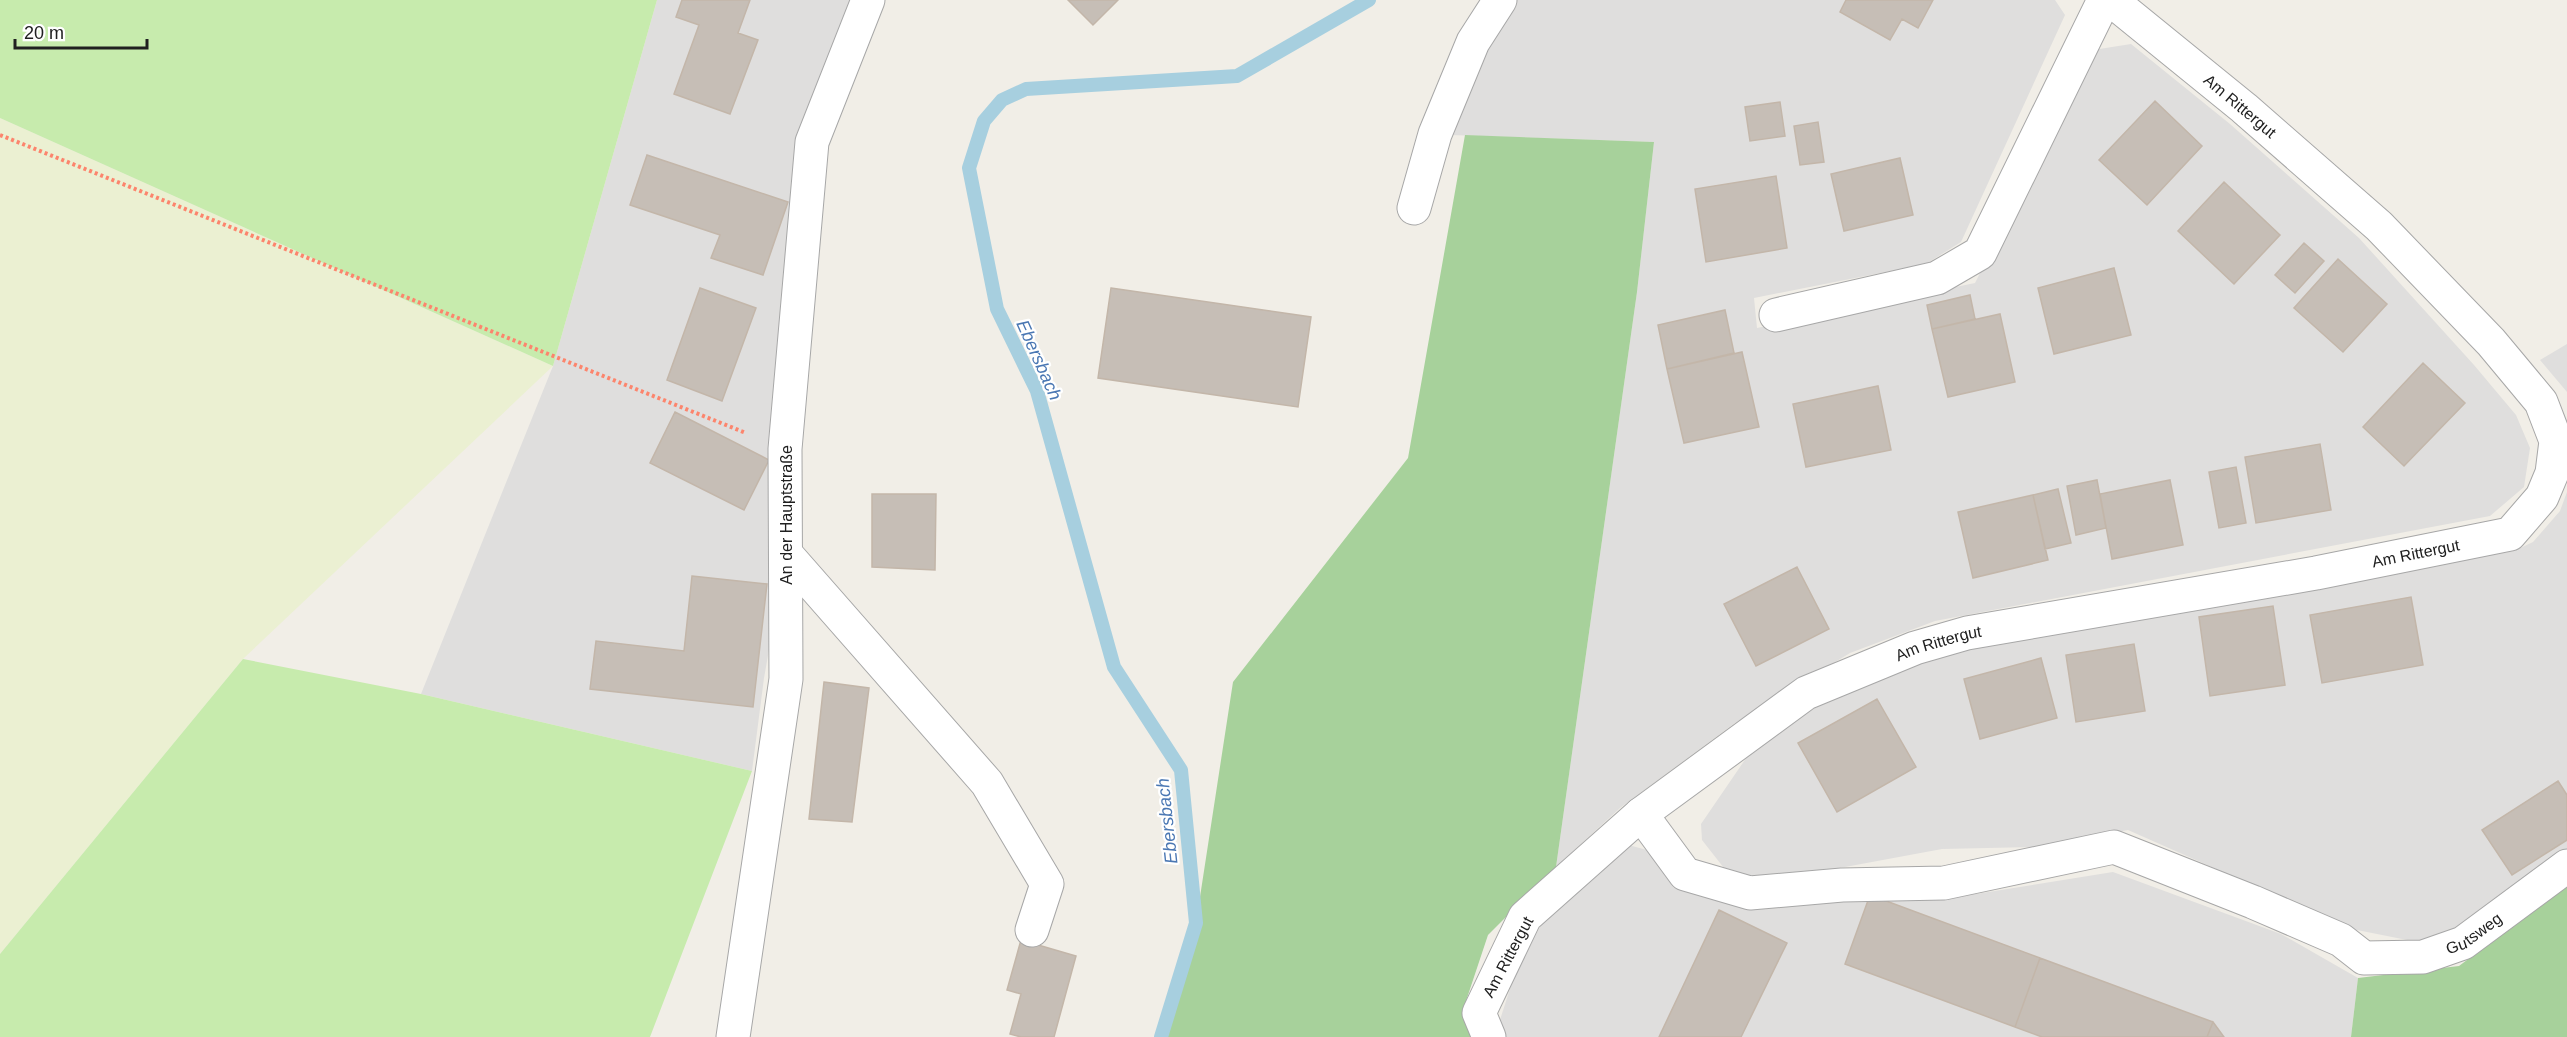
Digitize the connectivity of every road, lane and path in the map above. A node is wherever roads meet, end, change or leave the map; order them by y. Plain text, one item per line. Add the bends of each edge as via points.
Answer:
1 (868, 0) edge
2 (1500, 0) edge
3 (2103, 0) edge
4 (2111, 0) edge
5 (0, 135) edge
6 (1414, 208) dead end
7 (1776, 315) dead end
8 (785, 449) junction
9 (786, 554) junction
10 (1641, 814) junction
11 (2567, 866) edge
12 (1032, 930) dead end
13 (733, 1037) edge
14 (1489, 1037) edge

1 - 8 street, An der Hauptstraße via 812,142
2 - 6 street via 1473,42 1435,134
3 - 7 street via 1980,253 1936,278
4 - 10 street, Am Rittergut via 2244,108 2379,226 2491,342 2541,402 2556,441 2552,473 2542,496 2510,534 2316,573 1967,633 1915,648 1806,693
5 - 8 path
8 - 9 street, An der Hauptstraße
9 - 12 street via 987,783 1047,884
9 - 13 street, An der Hauptstraße via 786,679
10 - 11 street, Gutsweg via 1685,874 1750,893 1842,885 1944,883 2114,847 2341,940 2364,958 2423,957 2463,943
10 - 14 street, Am Rittergut via 1525,917 1479,1013

